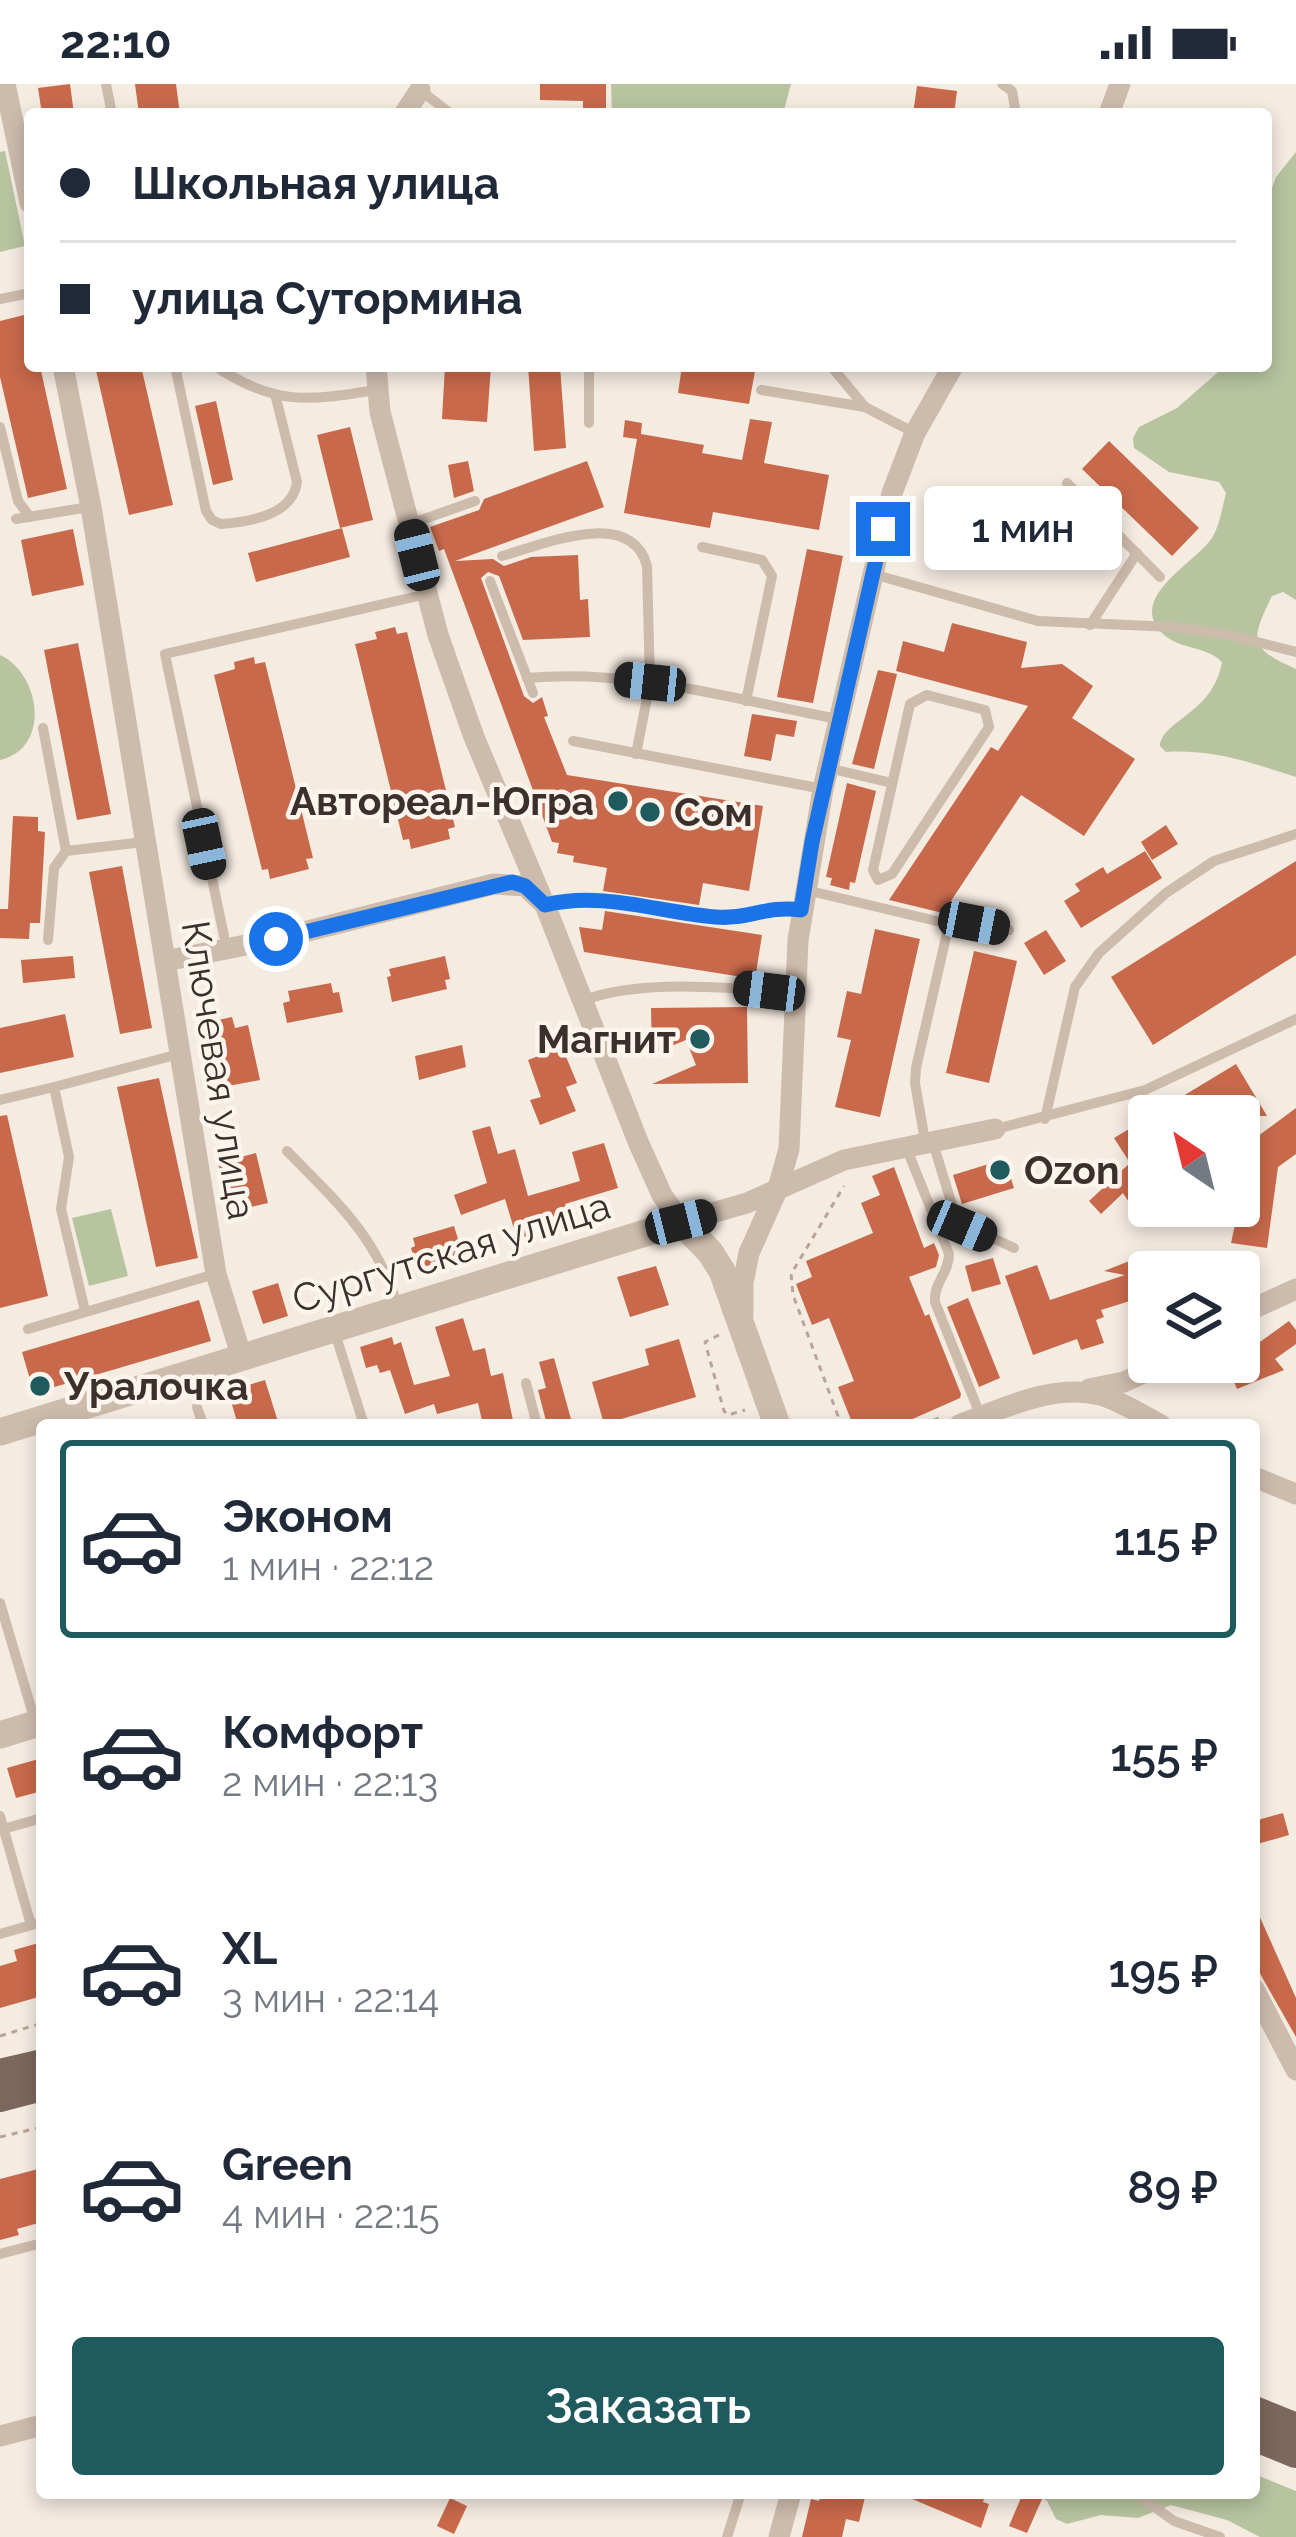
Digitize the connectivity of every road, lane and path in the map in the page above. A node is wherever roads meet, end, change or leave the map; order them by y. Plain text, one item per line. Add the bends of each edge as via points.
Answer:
1 (5, 84) edge
2 (419, 86) edge
3 (444, 108) edge
4 (24, 174) edge
5 (64, 372) edge
6 (176, 372) edge
7 (226, 372) edge
8 (376, 372) edge
9 (589, 372) edge
10 (836, 372) edge
11 (950, 372) edge
12 (376, 390) junction
13 (761, 390) dead end
14 (276, 398) junction
15 (865, 407) junction
16 (589, 423) dead end
17 (0, 427) edge
18 (915, 433) junction
19 (1067, 483) dead end
20 (475, 501) dead end
21 (91, 507) junction
22 (30, 517) junction
23 (16, 519) dead end
24 (410, 524) junction
25 (702, 547) dead end
26 (1137, 553) junction
27 (502, 556) dead end
28 (873, 574) junction
29 (1160, 577) dead end
30 (490, 581) dead end
31 (428, 594) junction
32 (1090, 625) junction
33 (1296, 652) edge
34 (527, 678) junction
35 (650, 682) junction
36 (532, 693) dead end
37 (746, 701) junction
38 (839, 720) junction
39 (43, 728) dead end
40 (573, 741) dead end
41 (636, 754) junction
42 (826, 779) junction
43 (892, 783) junction
44 (1296, 834) edge
45 (144, 842) junction
46 (66, 851) junction
47 (803, 900) junction
48 (545, 905) junction
49 (949, 924) junction
50 (1009, 930) dead end
51 (224, 937) dead end
52 (48, 940) dead end
53 (165, 961) junction
54 (796, 994) junction
55 (583, 1001) junction
56 (1296, 1019) edge
57 (182, 1053) junction
58 (54, 1087) junction
59 (0, 1100) edge
60 (1045, 1119) junction
61 (995, 1129) joint
62 (921, 1142) junction
63 (287, 1151) dead end
64 (849, 1180) dead end
65 (778, 1188) junction
66 (681, 1222) junction
67 (1014, 1248) dead end
68 (216, 1274) junction
69 (1296, 1289) edge
70 (1260, 1305) edge
71 (399, 1309) junction
72 (85, 1311) junction
73 (28, 1329) dead end
74 (334, 1329) junction
75 (735, 1330) junction
76 (242, 1358) junction
77 (1128, 1380) edge
78 (526, 1384) dead end
79 (1076, 1392) junction
80 (197, 1407) dead end
81 (765, 1418) edge
82 (43, 1419) edge
83 (200, 1419) edge
84 (362, 1419) edge
85 (535, 1419) edge
86 (835, 1419) edge
87 (969, 1419) edge
88 (976, 1419) edge
89 (1149, 1419) edge
90 (36, 1421) edge
91 (0, 1432) edge
92 (1260, 1479) edge
93 (1296, 1494) edge
94 (0, 1604) edge
95 (7, 1650) edge
96 (36, 1716) edge
97 (36, 1724) edge
98 (0, 1736) edge
99 (36, 1819) edge
100 (1, 1825) edge
101 (36, 1923) edge
102 (0, 1934) edge
103 (1260, 2001) edge
104 (36, 2026) edge
105 (0, 2036) edge
106 (36, 2065) edge
107 (1296, 2070) edge
108 (0, 2074) edge
109 (36, 2088) edge
110 (0, 2097) edge
111 (36, 2128) edge
112 (0, 2137) edge
113 (36, 2245) edge
114 (0, 2254) edge
115 (1260, 2413) edge
116 (36, 2427) edge
117 (1296, 2428) edge
118 (0, 2436) edge
119 (1260, 2438) edge
120 (1296, 2453) edge
121 (739, 2499) edge
122 (788, 2499) edge
123 (1143, 2499) edge
124 (727, 2537) edge
125 (779, 2537) edge
126 (1220, 2537) edge

1 - 4 street
2 - 3 lane
5 - 21 street, Ключевая улица
6 - 14 lane via 206,511 220,524 284,508 296,492
7 - 14 lane
8 - 12 street
9 - 16 lane
10 - 15 lane
11 - 18 street
12 - 14 lane
12 - 24 street
13 - 15 lane
15 - 18 lane
17 - 22 lane via 18,501
18 - 28 street
19 - 26 lane
20 - 24 lane
21 - 22 lane
21 - 45 street, Ключевая улица
22 - 23 lane
24 - 31 street
25 - 37 lane via 754,556 772,576
26 - 29 lane
26 - 32 lane
27 - 35 lane via 601,531 636,545 647,566
28 - 32 lane via 1023,617
28 - 38 street
30 - 34 lane
31 - 48 street via 467,721
31 - 51 lane via 165,654
32 - 33 lane via 1192,630
34 - 35 lane
34 - 36 lane
35 - 37 lane
35 - 41 lane
37 - 38 lane
38 - 42 street
39 - 46 lane
40 - 41 lane
41 - 42 lane
42 - 43 lane
42 - 47 street
43 - 43 lane via 915,699 986,710 989,727 883,881 873,870
44 - 60 lane via 1187,878 1099,953 1075,987
45 - 46 lane
45 - 53 street, Ключевая улица
46 - 52 lane via 54,868
47 - 48 lane via 718,917 583,898
47 - 49 lane
47 - 54 street
48 - 53 street via 525,886 494,884
48 - 55 street
49 - 50 lane
49 - 62 lane via 916,1069
53 - 57 street, Ключевая улица
54 - 55 lane via 610,991
54 - 65 street via 789,1149
55 - 66 street via 654,1178
56 - 60 lane via 1145,1090
57 - 58 lane
57 - 68 street, Ключевая улица
58 - 59 lane
58 - 72 lane via 69,1157 61,1208
60 - 61 lane
61 - 62 street, Сургутская улица
62 - 65 street, Сургутская улица via 844,1160
62 - 67 lane via 957,1221
62 - 87 lane via 949,1254 935,1302
63 - 71 lane via 367,1236
64 - 86 path via 791,1274
65 - 66 street, Сургутская улица
65 - 75 street via 746,1265
66 - 71 street, Сургутская улица
66 - 75 street via 716,1260
68 - 72 lane
68 - 76 street, Ключевая улица
69 - 70 street
71 - 74 street, Сургутская улица
72 - 73 lane
74 - 76 street, Сургутская улица
74 - 84 lane
75 - 81 street
75 - 81 path via 705,1342 724,1412
76 - 82 street, Сургутская улица
77 - 79 street
78 - 85 lane
79 - 88 street
79 - 89 street
80 - 83 lane
90 - 91 street, Сургутская улица
92 - 93 street
94 - 95 lane
95 - 96 lane
97 - 98 street
99 - 100 lane
100 - 101 lane
101 - 102 lane
103 - 107 street
104 - 105 path
106 - 108 main road
109 - 110 main road
111 - 112 path
113 - 114 lane
115 - 117 main road
116 - 118 street
119 - 120 main road
121 - 124 lane
122 - 125 street
123 - 126 lane via 1174,2522

